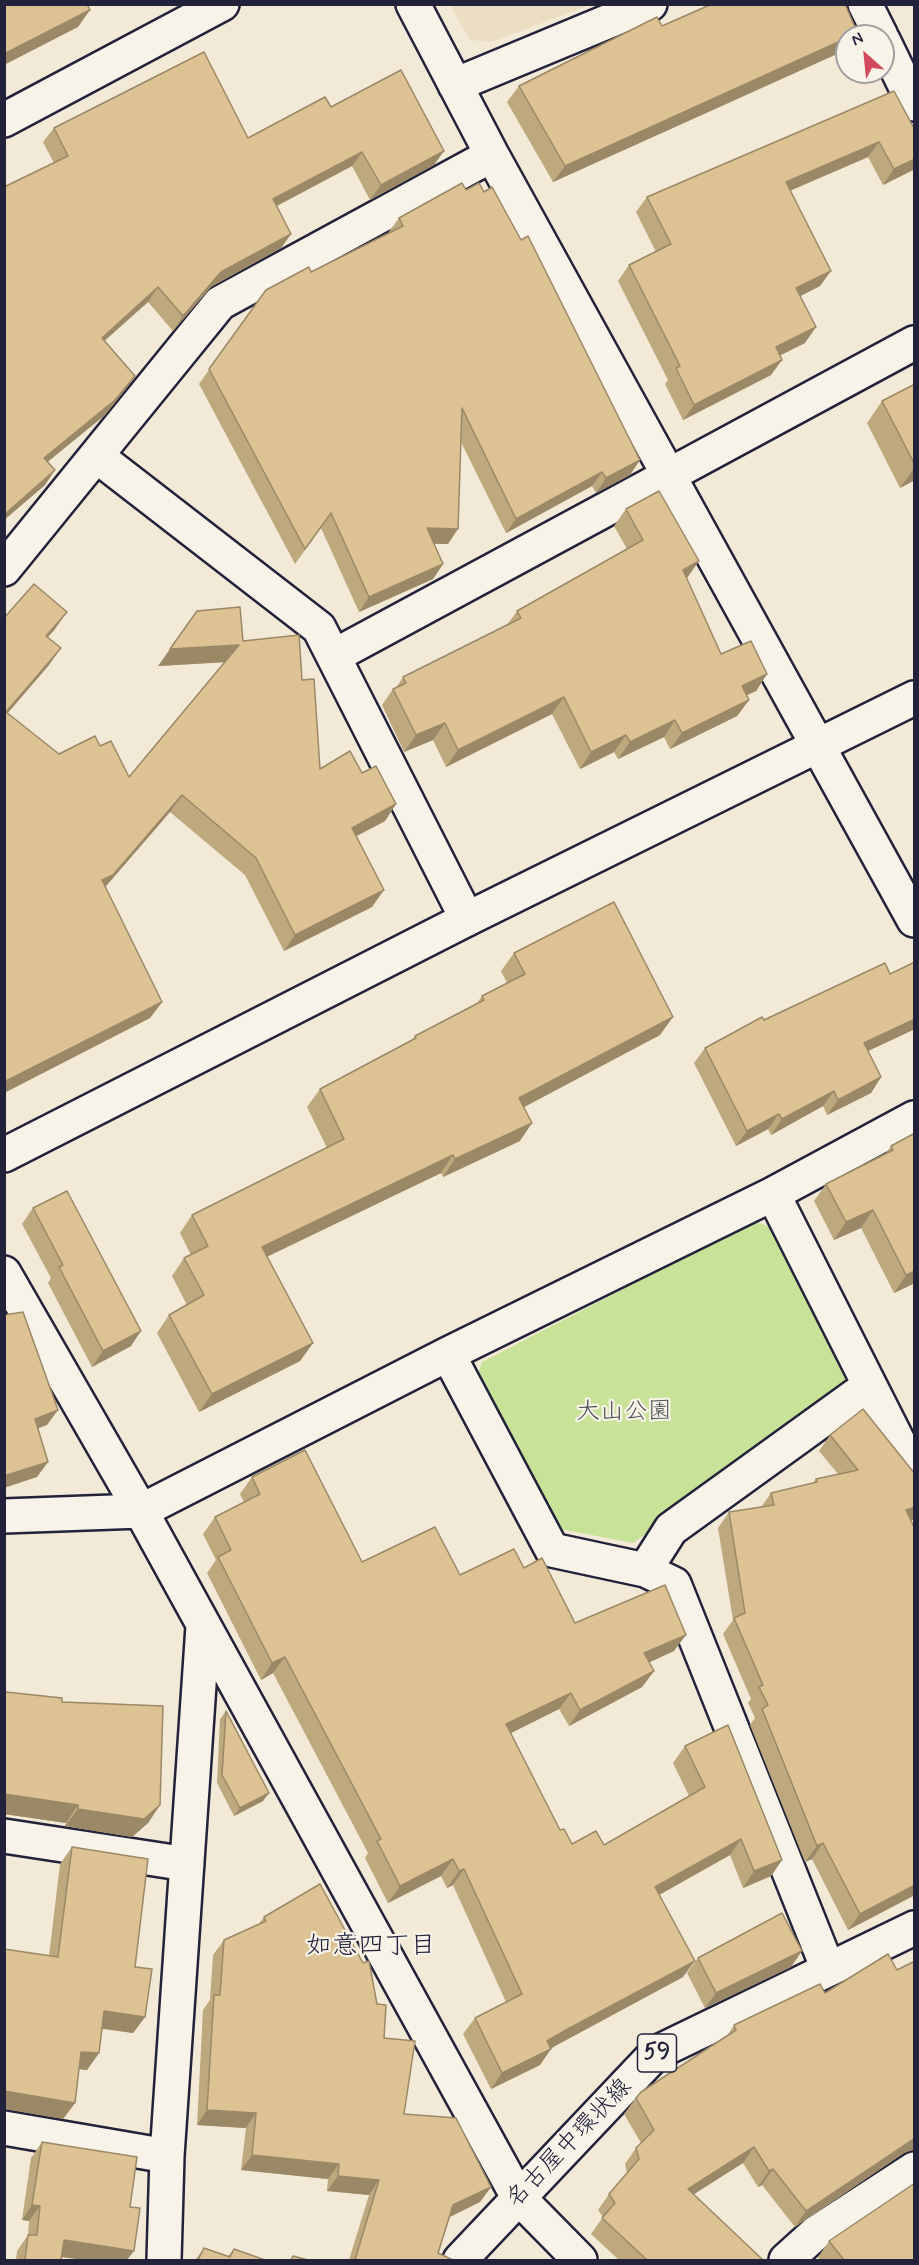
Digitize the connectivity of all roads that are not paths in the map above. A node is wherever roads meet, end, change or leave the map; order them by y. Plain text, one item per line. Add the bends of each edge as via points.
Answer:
1 (222, 4) edge
2 (413, 4) edge
3 (650, 4) edge
4 (865, 4) edge
5 (875, 24) edge
6 (895, 64) edge
7 (455, 85) junction
8 (915, 104) edge
9 (4, 120) edge
10 (492, 155) junction
11 (915, 343) edge
12 (98, 456) junction
13 (670, 475) junction
14 (4, 569) edge
15 (334, 656) junction
16 (915, 698) edge
17 (819, 747) junction
18 (468, 920) junction
19 (915, 920) edge
20 (915, 1118) edge
21 (4, 1155) edge
22 (773, 1194) junction
23 (4, 1273) edge
24 (448, 1354) junction
25 (869, 1386) junction
26 (915, 1473) edge
27 (141, 1511) junction
28 (4, 1516) edge
29 (645, 1570) junction
30 (203, 1626) junction
31 (4, 1836) edge
32 (187, 1864) junction
33 (915, 1928) edge
34 (828, 1969) junction
35 (4, 2128) edge
36 (167, 2156) junction
37 (915, 2169) edge
38 (518, 2197) junction
39 (164, 2260) edge
40 (460, 2260) edge
41 (580, 2260) edge
42 (786, 2260) edge

1 - 9 street
2 - 7 street
3 - 7 street
4 - 5 street
6 - 8 street
7 - 10 street
10 - 12 street via 220,303
10 - 13 street
11 - 13 street
12 - 14 street
12 - 15 street via 319,628
13 - 15 street
13 - 17 street
15 - 18 street
16 - 17 street
17 - 18 street
17 - 19 street
18 - 21 street
20 - 22 street
22 - 24 street
22 - 25 street
23 - 27 street
24 - 27 street
24 - 29 street via 552,1550
25 - 26 street
25 - 29 street via 671,1530
27 - 28 street
27 - 30 street
29 - 34 street via 674,1584
30 - 32 street
30 - 38 street
31 - 32 street
32 - 36 street
33 - 34 street, 名古屋中環状線 / 59
34 - 38 street, 名古屋中環状線 / 59 via 656,2053
35 - 36 street
36 - 39 street
37 - 42 street via 818,2232
38 - 40 street, 名古屋中環状線 / 59
38 - 41 street

